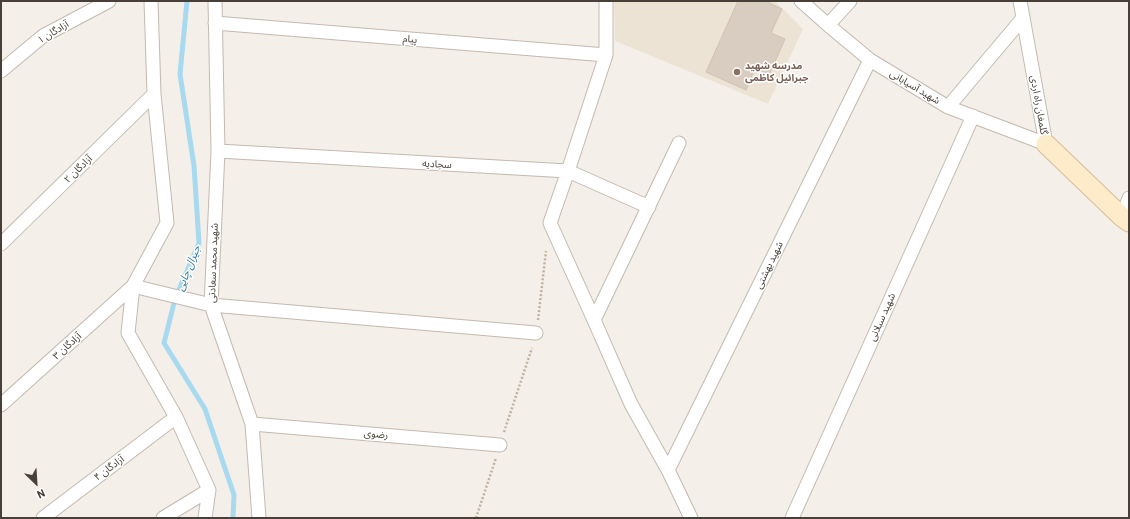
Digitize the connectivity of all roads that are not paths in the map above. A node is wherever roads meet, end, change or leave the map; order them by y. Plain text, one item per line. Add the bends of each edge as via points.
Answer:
1 (109, 1) edge
2 (151, 1) edge
3 (215, 1) edge
4 (606, 1) edge
5 (801, 1) edge
6 (850, 1) edge
7 (1020, 1) edge
8 (1023, 18) junction
9 (215, 23) junction
10 (828, 25) junction
11 (606, 55) junction
12 (870, 60) junction
13 (1, 70) edge
14 (154, 94) junction
15 (948, 106) junction
16 (973, 116) junction
17 (680, 143) dead end
18 (1046, 144) junction
19 (218, 151) junction
20 (568, 171) junction
21 (1129, 198) edge
22 (649, 207) junction
23 (1125, 220) edge
24 (1, 244) edge
25 (133, 286) junction
26 (211, 305) junction
27 (594, 320) junction
28 (536, 333) road end
29 (1, 405) edge
30 (176, 417) junction
31 (252, 424) junction
32 (500, 445) road end
33 (668, 470) junction
34 (209, 490) junction
35 (43, 518) edge
36 (163, 518) edge
37 (205, 518) edge
38 (259, 518) edge
39 (691, 518) edge
40 (792, 518) edge

1 - 13 street, آزادگان ۱ via 42,36
2 - 14 street
3 - 9 street, شهید محمد سعادتی
4 - 11 street
5 - 10 street, شهید آسیابانی
6 - 10 street
7 - 8 street, گلمغان راه اردی
8 - 15 street
8 - 18 street, گلمغان راه اردی
9 - 11 street, پیام
9 - 19 street, شهید محمد سعادتی
10 - 12 street, شهید آسیابانی
11 - 20 street
12 - 15 street, شهید آسیابانی
12 - 33 street, شهید بهشتی
14 - 24 street, آزادگان ۲
14 - 25 street via 167,223
15 - 16 street, شهید آسیابانی
16 - 18 street, شهید آسیابانی
16 - 40 street, شهید سبلانی
17 - 22 street
18 - 23 street, گلمغان راه اردی
19 - 20 street, سجادیه
19 - 26 street, شهید محمد سعادتی
20 - 22 street, سجادیه
20 - 27 street via 550,223
21 - 23 street
22 - 27 street
25 - 26 street
25 - 29 street, آزادگان ۳
25 - 30 street via 128,333
26 - 28 street
26 - 31 street, شهید محمد سعادتی
27 - 33 street via 631,404
30 - 34 street
30 - 35 street, آزادگان ۴
31 - 32 street, رضوی
31 - 38 street, شهید محمد سعادتی
33 - 39 street
34 - 36 street
34 - 37 street

